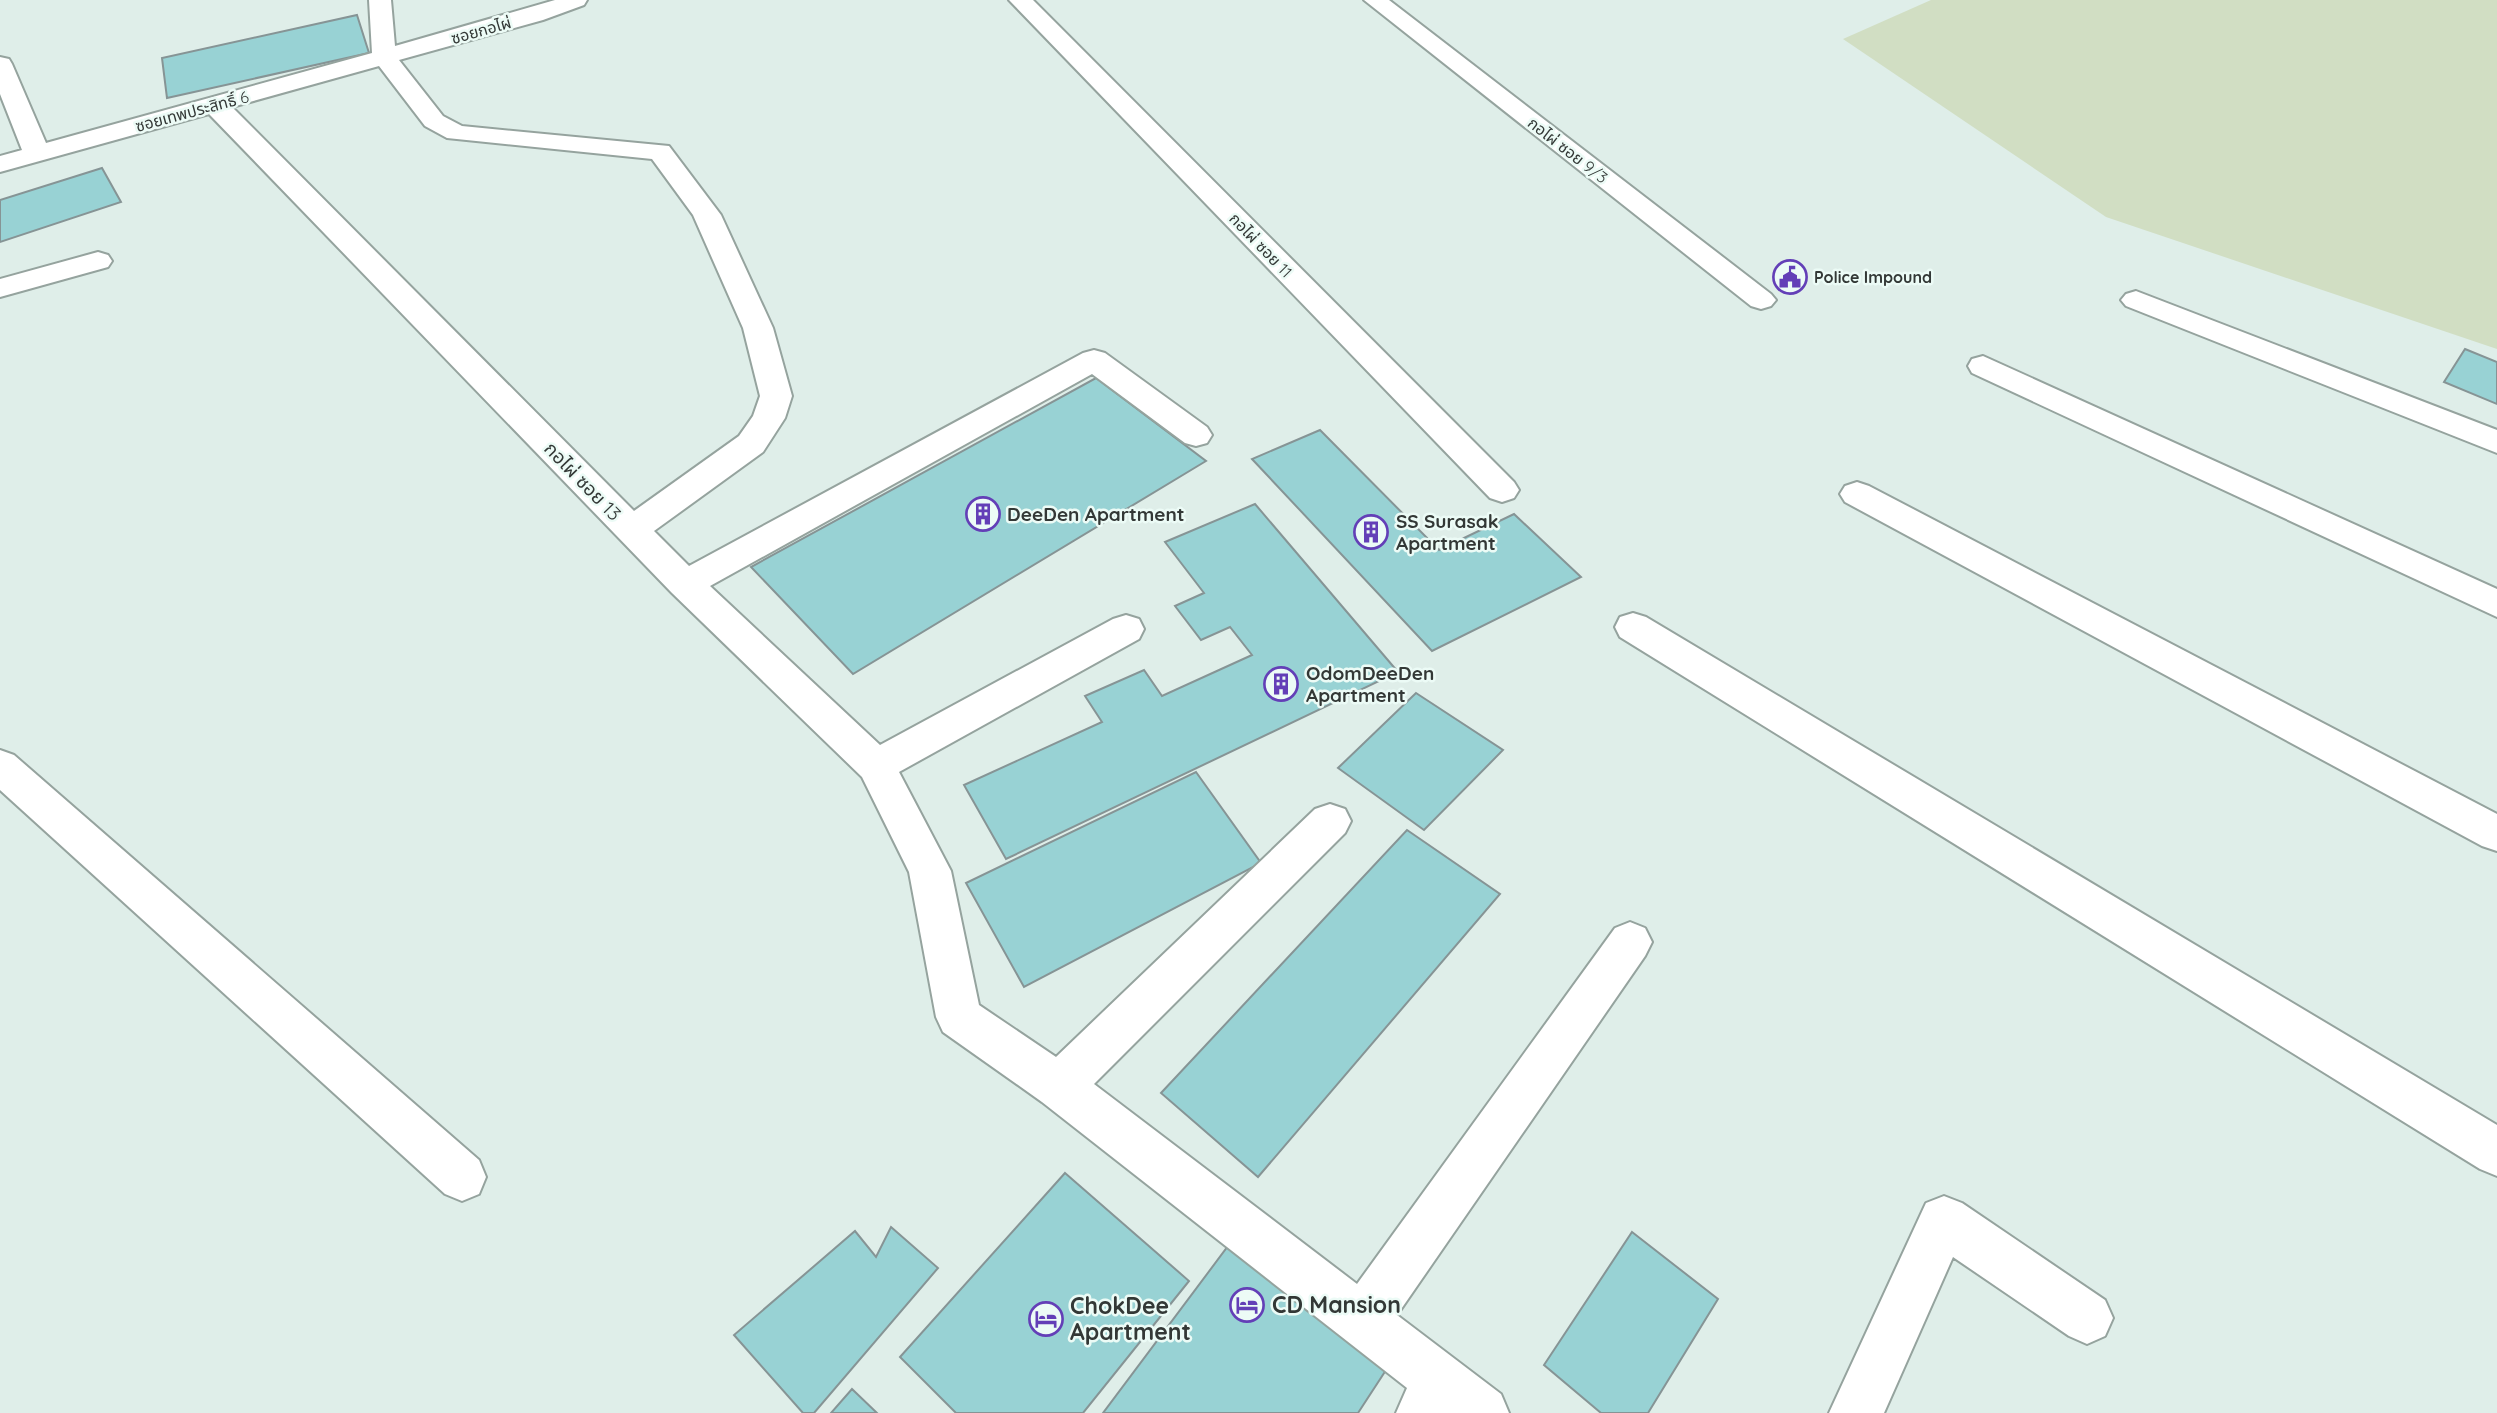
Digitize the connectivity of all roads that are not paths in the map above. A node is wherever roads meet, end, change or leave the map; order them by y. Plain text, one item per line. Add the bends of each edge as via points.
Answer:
1 (380, 0) edge
2 (576, 0) edge
3 (1020, 0) edge
4 (1375, 0) edge
5 (534, 8) edge
6 (384, 57) junction
7 (0, 65) edge
8 (215, 105) junction
9 (37, 154) junction
10 (0, 164) edge
11 (98, 261) dead end
12 (0, 288) edge
13 (1760, 300) dead end
14 (2136, 300) dead end
15 (1983, 366) dead end
16 (1196, 435) dead end
17 (2497, 442) edge
18 (1502, 490) dead end
19 (1857, 494) dead end
20 (632, 530) junction
21 (685, 584) junction
22 (2497, 604) edge
23 (1633, 626) dead end
24 (1126, 629) dead end
25 (0, 766) edge
26 (876, 766) junction
27 (1330, 821) dead end
28 (2497, 834) edge
29 (1630, 942) dead end
30 (1059, 1086) junction
31 (2497, 1152) edge
32 (462, 1177) dead end
33 (2088, 1318) dead end
34 (1363, 1319) junction
35 (1432, 1397) edge
36 (1482, 1413) edge
37 (1856, 1413) edge

1 - 6 street
2 - 5 street, ซอยกอไผ่
3 - 18 street, กอไผ่ ซอย 11
4 - 13 street, กอไผ่ ซอย 9/3
5 - 6 street, ซอยกอไผ่
6 - 8 street, ซอยเทพประสิทธิ์ 6
6 - 20 street via 434,121 456,133 660,152 707,215 758,328 776,396 769,418 751,443
7 - 9 street
8 - 9 street, ซอยเทพประสิทธิ์ 6
8 - 20 street, กอไผ่ ซอย 13
9 - 10 street, ซอยเทพประสิทธิ์ 6
11 - 12 street
14 - 17 street
15 - 22 street
16 - 21 street via 1094,360
19 - 28 street
20 - 21 street, กอไผ่ ซอย 13
21 - 26 street, กอไผ่ ซอย 13
23 - 31 street
24 - 26 street
25 - 32 street
26 - 30 street, กอไผ่ ซอย 13 via 930,871 959,1017
27 - 30 street
29 - 34 street
30 - 34 street, กอไผ่ ซอย 13
33 - 37 street via 1944,1221
34 - 35 street, กอไผ่ ซอย 13
35 - 36 street, กอไผ่ ซอย 13

